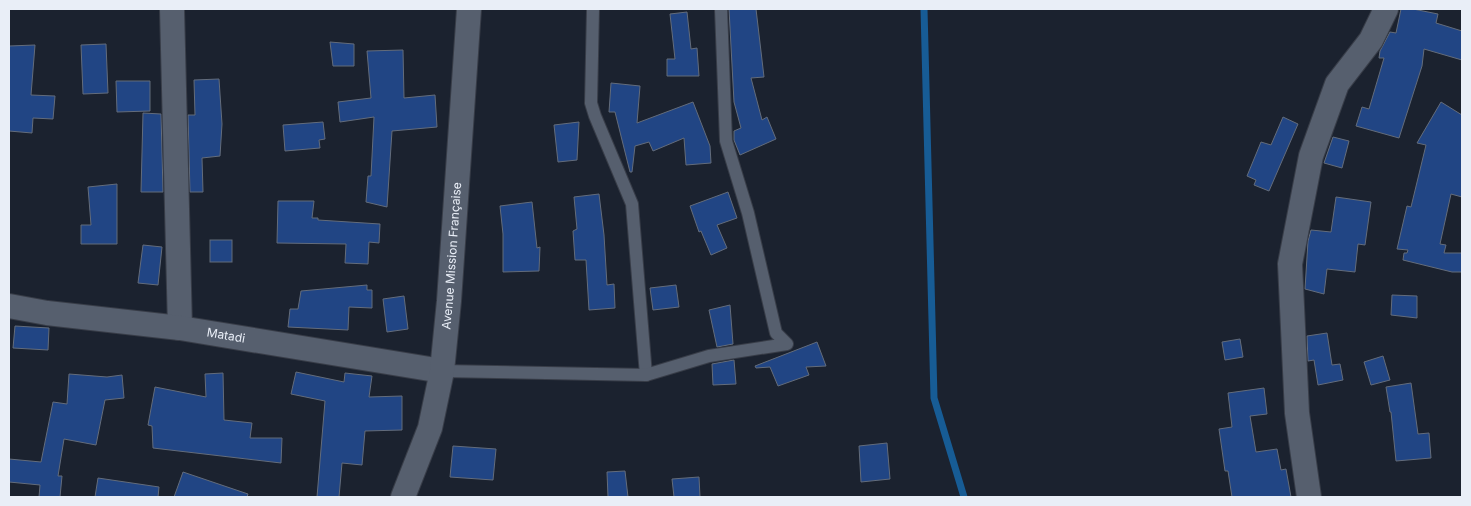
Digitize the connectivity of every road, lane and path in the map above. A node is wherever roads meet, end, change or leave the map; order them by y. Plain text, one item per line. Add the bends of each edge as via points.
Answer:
1 (172, 9) edge
2 (469, 9) edge
3 (594, 9) edge
4 (721, 9) edge
5 (1386, 9) edge
6 (9, 306) edge
7 (180, 328) junction
8 (442, 371) junction
9 (646, 375) junction
10 (403, 497) edge
11 (1309, 497) edge

1 - 7 street
2 - 8 street, Avenue Mission Française
3 - 9 lane via 591,103 632,204
4 - 9 lane via 726,141 748,213 776,333 787,344 709,356
5 - 11 street via 1371,40 1337,84 1311,156 1290,264 1297,413
6 - 7 street, Matadi
7 - 8 street, Matadi
8 - 9 lane
8 - 10 street, Avenue Mission Française via 430,428

